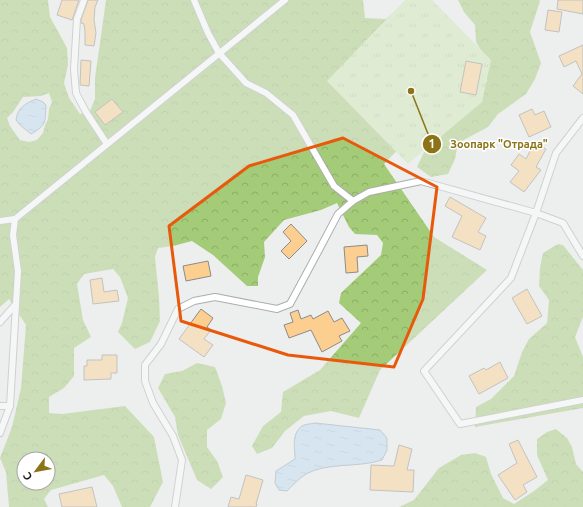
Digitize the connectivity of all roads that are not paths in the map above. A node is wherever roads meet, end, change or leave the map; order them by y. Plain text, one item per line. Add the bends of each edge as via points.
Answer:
1 (84, 0) edge
2 (194, 0) edge
3 (285, 0) edge
4 (219, 53) junction
5 (583, 118) edge
6 (107, 144) junction
7 (353, 201) junction
8 (536, 214) junction
9 (14, 219) junction
10 (0, 221) edge
11 (583, 256) edge
12 (16, 304) junction
13 (0, 322) edge
14 (583, 400) edge
15 (0, 406) edge
16 (10, 406) junction
17 (0, 433) edge
18 (175, 507) edge

1 - 6 lane via 77,19 74,70 76,93
2 - 4 lane
3 - 4 lane
4 - 6 lane
4 - 7 lane via 246,83 266,93 293,115 334,186
5 - 8 lane via 556,153
6 - 9 lane
7 - 8 lane via 369,192 421,180
7 - 18 lane via 338,214 290,304 277,309 215,297 194,301 178,309 161,344 145,365 145,380 152,403 173,436 182,460
8 - 11 lane via 562,223
8 - 14 lane via 511,278 424,371 460,424
9 - 10 lane
9 - 12 lane via 13,235 18,271
12 - 13 lane
12 - 16 lane
15 - 16 lane
16 - 17 lane

